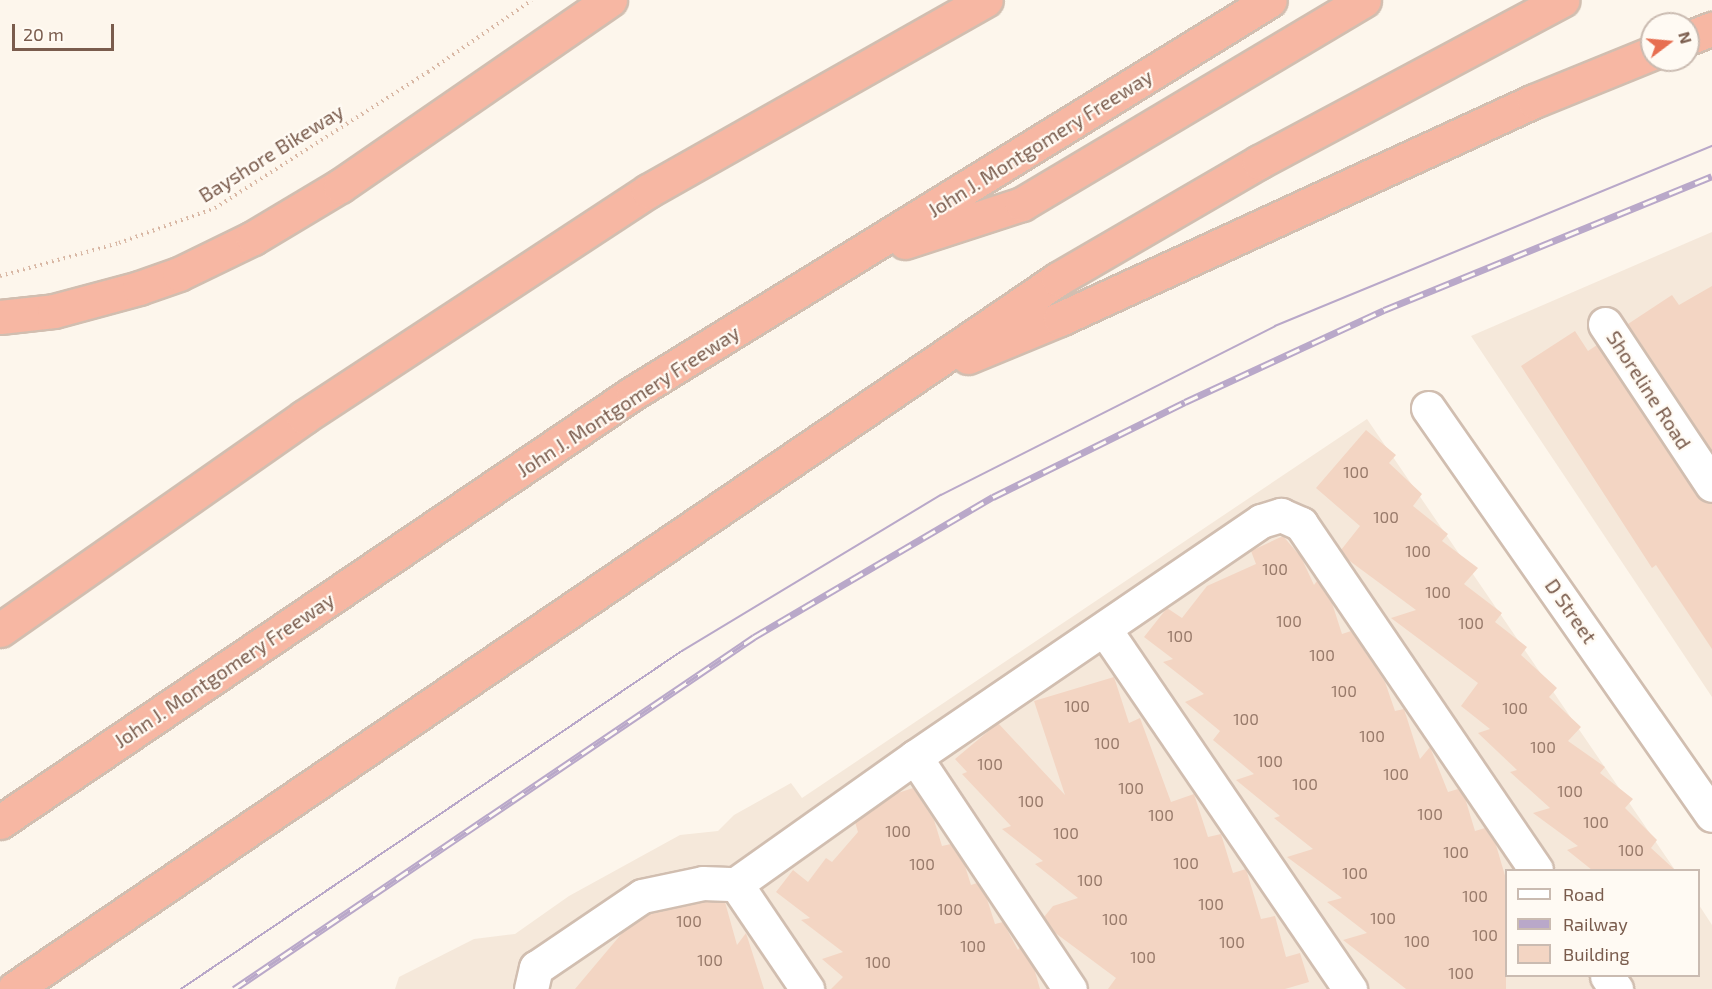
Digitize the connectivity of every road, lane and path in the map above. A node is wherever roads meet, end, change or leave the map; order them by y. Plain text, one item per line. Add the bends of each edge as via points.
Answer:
1 (532, 0) edge
2 (610, 0) edge
3 (986, 0) edge
4 (1270, 0) edge
5 (1364, 0) edge
6 (1562, 0) edge
7 (1640, 58) edge
8 (855, 259) junction
9 (0, 276) edge
10 (0, 317) edge
11 (1605, 324) dead end
12 (903, 384) junction
13 (1428, 408) dead end
14 (1712, 485) edge
15 (0, 630) edge
16 (1105, 630) junction
17 (915, 757) junction
18 (1712, 815) edge
19 (0, 822) edge
20 (1535, 869) edge
21 (736, 884) junction
22 (14, 989) edge
23 (531, 989) edge
24 (807, 989) edge
25 (1070, 989) edge
26 (1350, 989) edge

1 - 9 path, Bayshore Bikeway via 428,72 215,208 119,243
2 - 10 highway via 340,186 253,238 179,274 138,288 54,311
3 - 15 highway via 648,191 304,417
4 - 8 highway, John J. Montgomery Freeway
5 - 8 highway via 1022,204
6 - 12 highway via 1229,179 1058,279
7 - 12 highway via 1534,101 1060,319
8 - 19 highway, John J. Montgomery Freeway via 633,393
11 - 14 street, Shoreline Road
12 - 22 highway
13 - 18 street, D Street
16 - 17 street
16 - 20 street via 1261,521 1281,515 1302,524
16 - 26 street
17 - 21 street
17 - 25 street
21 - 23 street via 703,883 642,897 536,968
21 - 24 street

